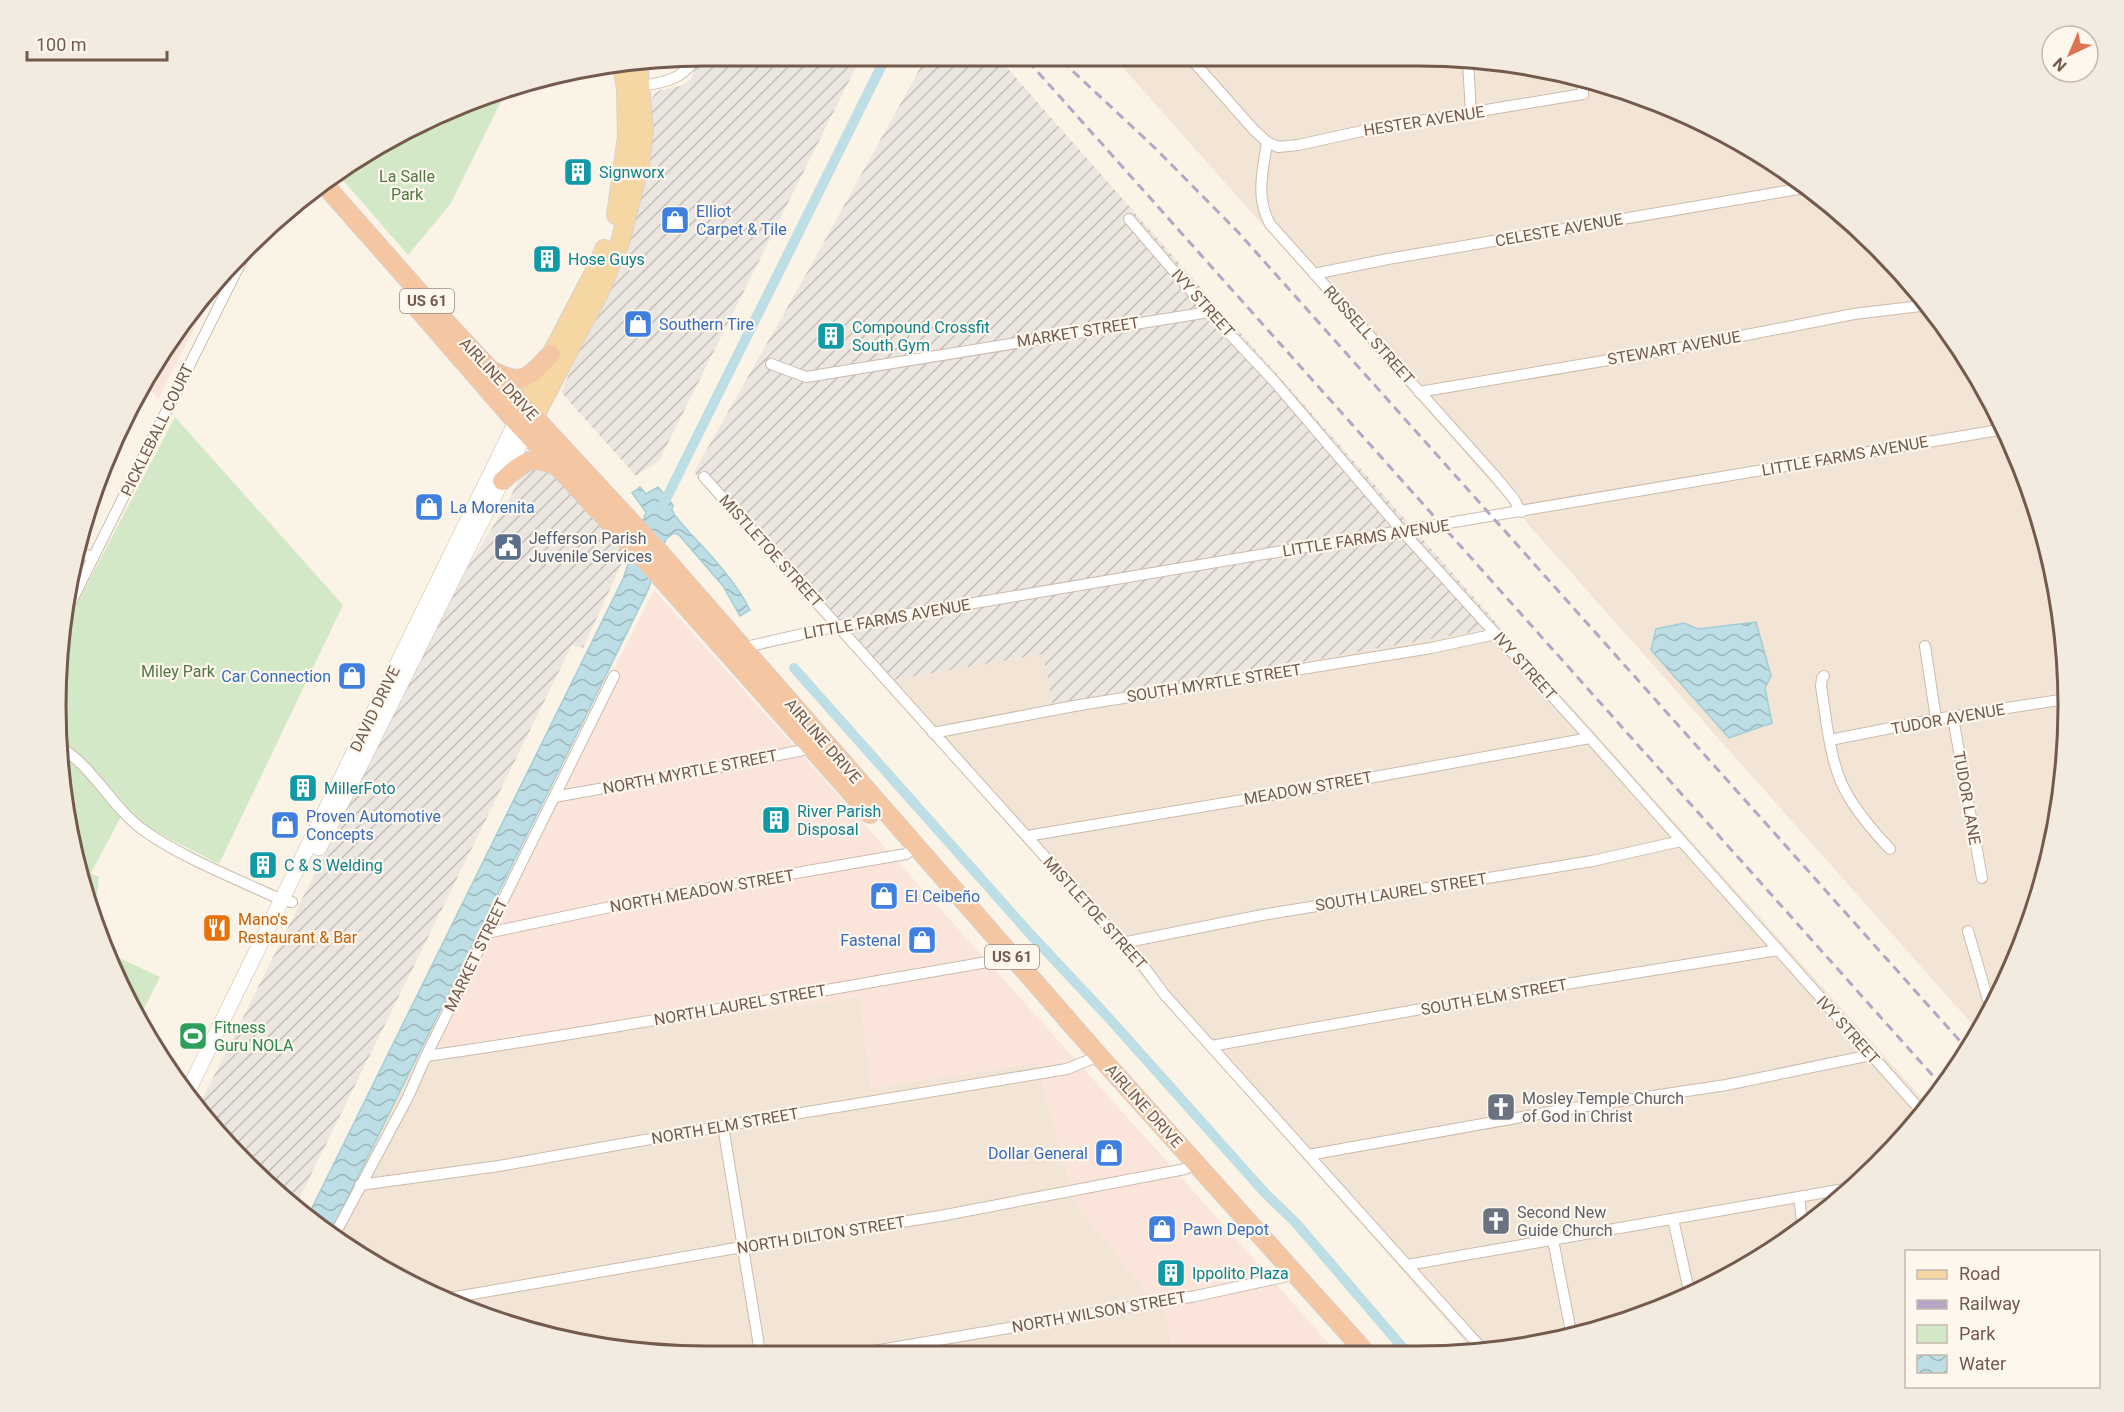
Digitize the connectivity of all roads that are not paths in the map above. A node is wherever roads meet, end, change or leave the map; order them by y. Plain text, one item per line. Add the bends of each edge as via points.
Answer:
1 (689, 66) edge
2 (1198, 66) edge
3 (1468, 68) edge
4 (636, 70) edge
5 (625, 71) edge
6 (633, 87) junction
7 (1582, 88) edge
8 (1470, 114) junction
9 (1267, 142) junction
10 (329, 189) edge
11 (1796, 189) edge
12 (319, 196) edge
13 (1129, 219) dead end
14 (236, 272) edge
15 (1314, 274) junction
16 (1918, 306) edge
17 (1209, 312) junction
18 (551, 354) junction
19 (771, 364) dead end
20 (493, 371) junction
21 (1419, 392) junction
22 (525, 419) junction
23 (1995, 431) edge
24 (559, 467) junction
25 (704, 477) dead end
26 (502, 481) junction
27 (1521, 512) junction
28 (1403, 532) junction
29 (640, 543) junction
30 (85, 554) edge
31 (93, 558) junction
32 (76, 592) edge
33 (838, 626) junction
34 (1496, 634) junction
35 (1925, 646) dead end
36 (736, 651) junction
37 (614, 676) dead end
38 (1824, 676) dead end
39 (2058, 700) edge
40 (1953, 718) junction
41 (1936, 719) junction
42 (933, 733) junction
43 (1590, 738) junction
44 (1830, 740) junction
45 (818, 746) junction
46 (67, 751) edge
47 (554, 796) junction
48 (1027, 836) junction
49 (1681, 841) junction
50 (1890, 849) dead end
51 (911, 850) junction
52 (1982, 878) dead end
53 (287, 901) junction
54 (1968, 931) dead end
55 (487, 933) junction
56 (1122, 943) junction
57 (1778, 950) junction
58 (1004, 957) junction
59 (1987, 998) edge
60 (1211, 1046) junction
61 (1871, 1055) junction
62 (426, 1056) junction
63 (1089, 1060) junction
64 (191, 1086) edge
65 (196, 1093) edge
66 (1917, 1106) edge
67 (723, 1126) junction
68 (1308, 1155) junction
69 (1190, 1166) junction
70 (360, 1185) junction
71 (1836, 1190) edge
72 (1799, 1197) junction
73 (1802, 1218) edge
74 (1673, 1219) junction
75 (337, 1229) edge
76 (1553, 1240) junction
77 (742, 1248) junction
78 (1407, 1265) junction
79 (1288, 1275) junction
80 (1688, 1286) edge
81 (460, 1296) edge
82 (1570, 1327) edge
83 (1478, 1343) edge
84 (759, 1346) edge
85 (903, 1346) edge
86 (1345, 1346) edge
87 (1359, 1346) edge

1 - 6 street via 667,82
2 - 9 street
3 - 8 street
4 - 6 main road
5 - 6 main road
6 - 18 main road via 616,219 597,267
6 - 22 main road via 644,131 621,239 602,287
7 - 8 street, HESTER AVENUE via 1582,94
8 - 9 street, HESTER AVENUE via 1298,145 1278,147
9 - 15 street, RUSSELL STREET via 1260,193 1264,214
10 - 20 highway, AIRLINE DRIVE / US 61
11 - 15 street, CELESTE AVENUE
12 - 22 highway, AIRLINE DRIVE / US 61
13 - 17 street, IVY STREET
14 - 31 street, PICKLEBALL COURT
15 - 21 street, RUSSELL STREET
16 - 21 street, STEWART AVENUE via 1854,314
17 - 19 street, MARKET STREET via 806,376
17 - 28 street, IVY STREET via 1274,381
18 - 20 highway via 520,380 510,380
18 - 22 main road
20 - 22 highway, AIRLINE DRIVE / US 61
21 - 27 street, RUSSELL STREET via 1494,475
22 - 24 highway, AIRLINE DRIVE / US 61
22 - 26 main road, DAVID DRIVE
22 - 29 highway, AIRLINE DRIVE / US 61
22 - 53 main road, DAVID DRIVE
23 - 27 street, LITTLE FARMS AVENUE
24 - 26 highway via 533,459
24 - 29 highway, AIRLINE DRIVE / US 61
25 - 33 street, MISTLETOE STREET
26 - 53 main road, DAVID DRIVE
27 - 28 street, LITTLE FARMS AVENUE
28 - 33 street, LITTLE FARMS AVENUE
28 - 34 street, IVY STREET
29 - 36 highway, AIRLINE DRIVE / US 61
30 - 31 street
31 - 32 street, PICKLEBALL COURT
33 - 36 street, LITTLE FARMS AVENUE
33 - 42 street, MISTLETOE STREET
34 - 42 street, SOUTH MYRTLE STREET
34 - 43 street, IVY STREET
35 - 41 street
36 - 45 highway, AIRLINE DRIVE / US 61
37 - 47 street, MARKET STREET
38 - 44 street via 1821,686
39 - 40 street, TUDOR AVENUE
40 - 41 street, TUDOR AVENUE
40 - 52 street, TUDOR LANE
41 - 44 street, TUDOR AVENUE
42 - 48 street, MISTLETOE STREET
43 - 48 street, MEADOW STREET
43 - 49 street, IVY STREET
44 - 50 street via 1841,781 1854,805
45 - 47 street, NORTH MYRTLE STREET
45 - 51 highway, AIRLINE DRIVE / US 61
46 - 53 street via 145,831 199,861
47 - 55 street, MARKET STREET
48 - 56 street, MISTLETOE STREET
49 - 56 street, SOUTH LAUREL STREET via 1592,861 1262,915
49 - 57 street, IVY STREET
51 - 55 street, NORTH MEADOW STREET
51 - 58 highway, AIRLINE DRIVE / US 61
53 - 64 main road, DAVID DRIVE
53 - 65 main road, DAVID DRIVE
54 - 59 street
55 - 62 street, MARKET STREET
56 - 60 street, MISTLETOE STREET
57 - 60 street, SOUTH ELM STREET
57 - 61 street, IVY STREET
58 - 62 street, NORTH LAUREL STREET via 722,1010
58 - 63 highway, AIRLINE DRIVE / US 61
58 - 69 highway, AIRLINE DRIVE / US 61
60 - 68 street, MISTLETOE STREET
61 - 66 street, IVY STREET
61 - 68 street via 1726,1085
62 - 70 street, MARKET STREET
63 - 67 street, NORTH ELM STREET via 1067,1069
63 - 69 highway, AIRLINE DRIVE / US 61
67 - 70 street, NORTH ELM STREET via 499,1166
67 - 77 street
68 - 78 street, MISTLETOE STREET
69 - 77 street, NORTH DILTON STREET via 940,1216
69 - 79 highway, AIRLINE DRIVE / US 61
70 - 75 street, MARKET STREET
71 - 72 street
72 - 73 street
72 - 74 street
74 - 76 street
74 - 80 street
76 - 78 street
76 - 82 street
77 - 81 street, NORTH DILTON STREET
77 - 84 street
78 - 83 street, MISTLETOE STREET
79 - 85 street, NORTH WILSON STREET via 1196,1296
79 - 86 highway, AIRLINE DRIVE / US 61
79 - 87 highway, AIRLINE DRIVE / US 61

